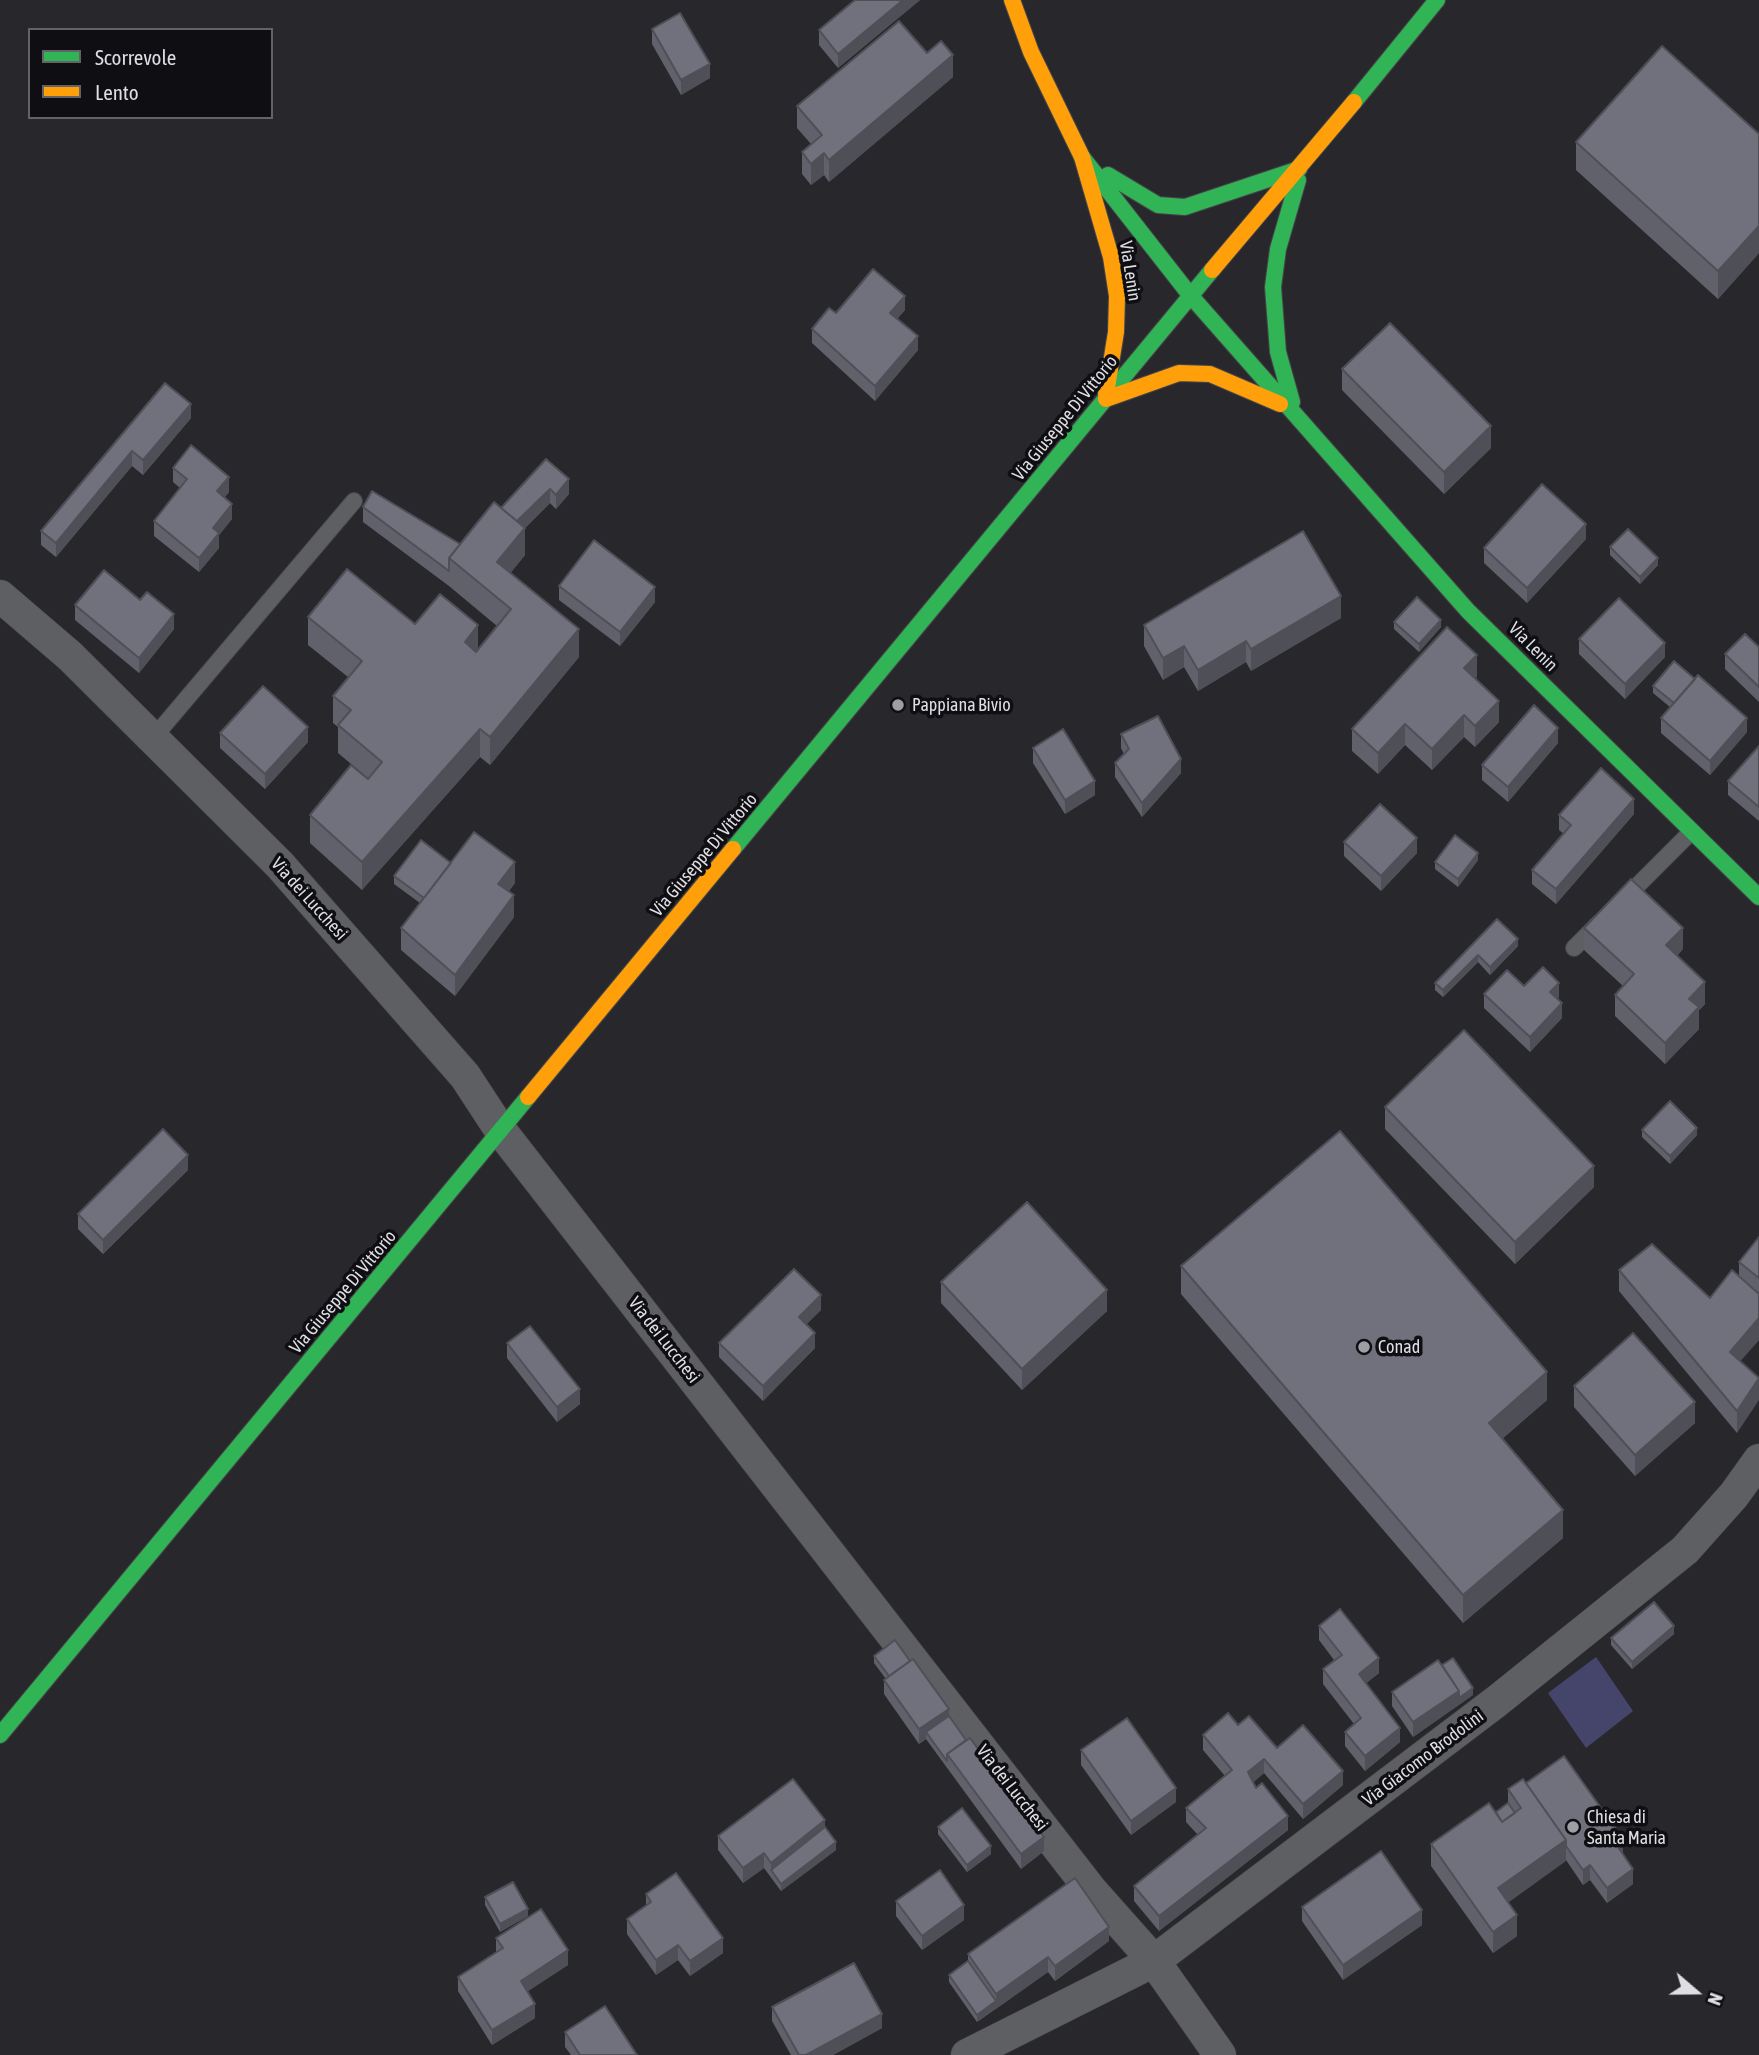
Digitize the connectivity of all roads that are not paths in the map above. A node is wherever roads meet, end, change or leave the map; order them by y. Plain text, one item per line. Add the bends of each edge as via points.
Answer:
1 (1012, 0) edge
2 (1437, 0) edge
3 (1082, 157) junction
4 (1301, 168) junction
5 (1190, 295) junction
6 (1104, 400) junction
7 (1294, 411) junction
8 (354, 501) dead end
9 (0, 596) edge
10 (154, 737) junction
11 (1691, 832) junction
12 (1759, 897) edge
13 (1574, 948) dead end
14 (501, 1132) junction
15 (1759, 1460) edge
16 (0, 1735) edge
17 (1154, 1961) junction
18 (967, 2055) edge
19 (1220, 2055) edge

1 - 3 main road, Via Lenin via 1031,52
2 - 4 main road, Via Giuseppe Di Vittorio
3 - 4 main road, Via Lenin via 1133,193 1158,205 1185,207
3 - 5 main road, Via Lenin
3 - 6 main road, Via Lenin via 1111,257 1117,296 1113,360
4 - 5 main road, Via Giuseppe Di Vittorio
4 - 7 main road, Via Lenin via 1278,249 1273,287 1278,352
5 - 6 main road, Via Giuseppe Di Vittorio
5 - 7 main road, Via Lenin
6 - 7 main road, Via Lenin via 1180,373 1209,374
6 - 14 main road, Via Giuseppe Di Vittorio
7 - 11 main road, Via Lenin via 1468,611
8 - 10 lane
9 - 10 street, Via dei Lucchesi via 71,656
10 - 14 street, Via dei Lucchesi via 280,865 360,956 465,1076
11 - 12 main road, Via Lenin
11 - 13 lane
14 - 16 main road, Via Giuseppe Di Vittorio
14 - 17 street, Via dei Lucchesi via 1091,1890
15 - 17 street, Via Giacomo Brodolini via 1685,1550 1497,1701
17 - 18 street, Via Giacomo Brodolini
17 - 19 street

